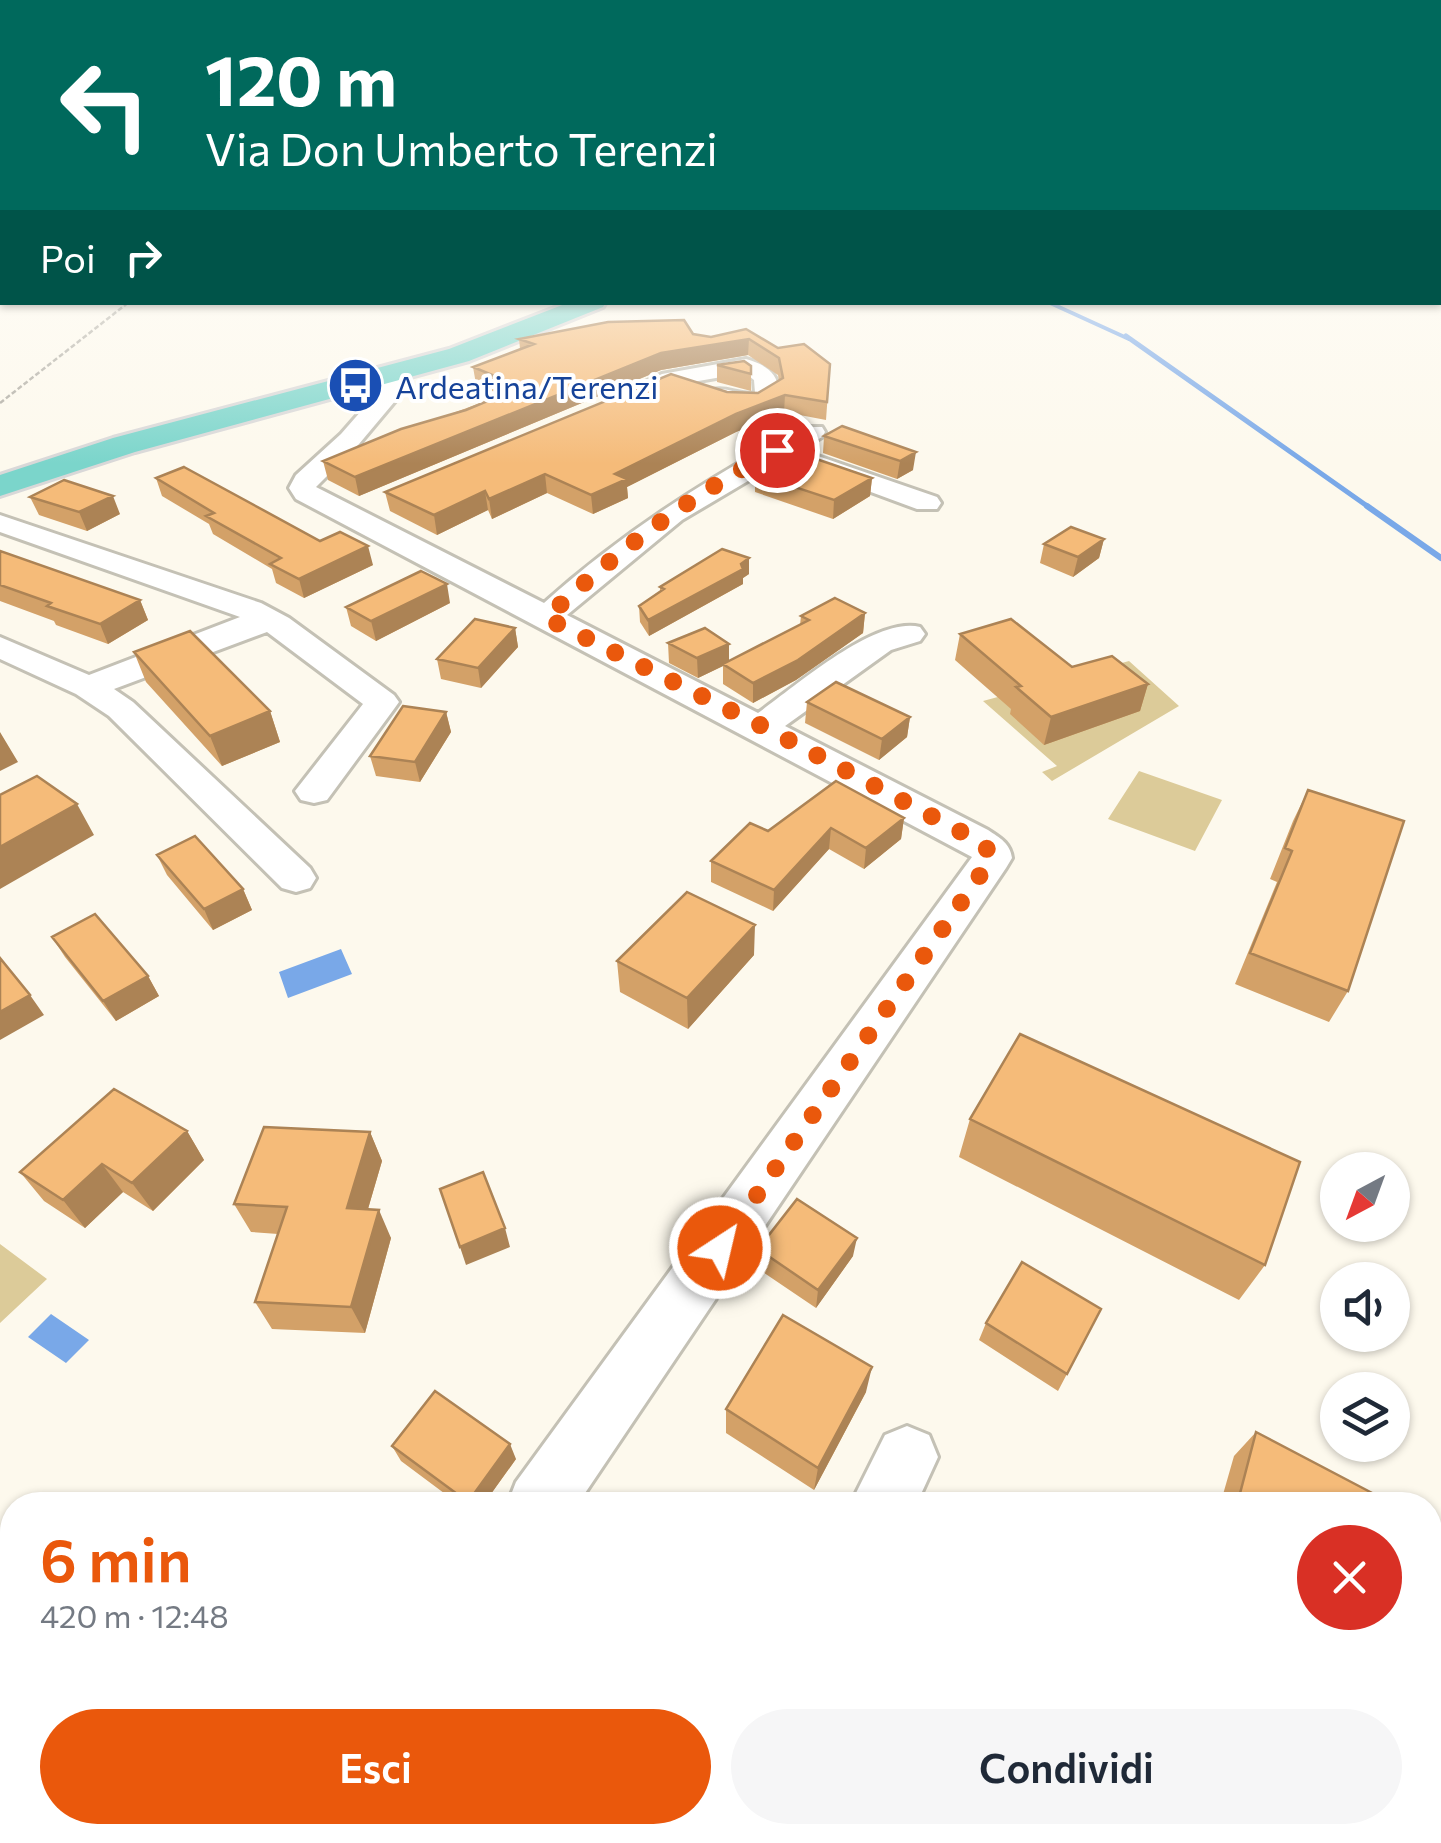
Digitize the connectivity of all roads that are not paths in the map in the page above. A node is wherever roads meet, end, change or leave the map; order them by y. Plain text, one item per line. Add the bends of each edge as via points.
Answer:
1 (587, 305) edge
2 (388, 374) junction
3 (670, 378) edge
4 (598, 409) edge
5 (813, 432) dead end
6 (777, 450) junction
7 (0, 486) edge
8 (927, 503) dead end
9 (0, 523) edge
10 (546, 618) junction
11 (253, 623) junction
12 (909, 634) dead end
13 (0, 646) edge
14 (88, 687) junction
15 (762, 726) junction
16 (314, 790) dead end
17 (296, 878) dead end
18 (548, 1492) edge

1 - 2 main road via 493,344
2 - 7 main road via 124,445
2 - 10 street via 397,384 302,485 306,493 364,507
3 - 4 street
5 - 6 street
6 - 8 street
6 - 10 street via 640,535
9 - 11 street via 193,586
10 - 15 street
11 - 14 street
11 - 16 street via 382,702
12 - 15 street via 880,643
13 - 14 street
14 - 17 street via 132,718
15 - 18 street via 984,844 992,858

